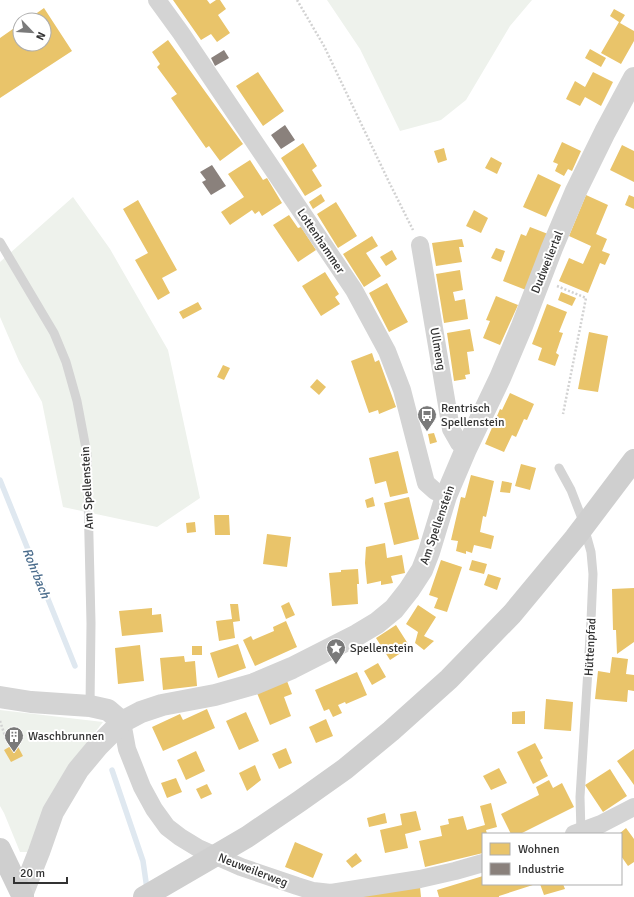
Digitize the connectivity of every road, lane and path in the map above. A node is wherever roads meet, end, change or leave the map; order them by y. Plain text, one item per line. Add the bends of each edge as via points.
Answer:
1 (157, 0) edge
2 (297, 0) edge
3 (634, 78) edge
4 (0, 242) edge
5 (420, 245) joint
6 (540, 279) junction
7 (563, 414) dead end
8 (466, 449) junction
9 (634, 460) edge
10 (559, 468) dead end
11 (446, 496) junction
12 (0, 697) edge
13 (90, 706) junction
14 (0, 720) edge
15 (122, 722) junction
16 (6, 739) dead end
17 (634, 807) edge
18 (577, 833) edge
19 (0, 849) edge
20 (482, 863) edge
21 (332, 895) edge
22 (23, 896) edge
23 (144, 897) edge

1 - 11 street, Lottenhammer via 354,290 387,351 402,390 426,484
2 - 5 path via 324,46
3 - 6 street, Dudweilertal via 576,191
4 - 13 lane, Am Spellenstein via 54,333 66,362 77,402 87,454
5 - 8 street, Ullmeng via 451,429
6 - 7 path via 586,298
6 - 8 street, Dudweilertal via 500,378
8 - 11 street, Am Spellenstein
9 - 23 main road, bridge via 575,538 512,614 448,679 345,768 300,801 247,837
10 - 18 lane, Hüttenpfad via 581,516 591,552 593,574
11 - 15 street, Am Spellenstein via 422,570 410,590 377,623 292,668 254,684 216,695 162,705
12 - 13 street
13 - 15 street via 108,710
14 - 16 path
15 - 21 street, Neuweilerweg via 127,749 142,787 167,827 198,848 241,867
15 - 22 street, Am Spellenstein via 78,770 53,812
17 - 18 street
19 - 22 main road
20 - 21 street, Neuweilerweg via 420,879

